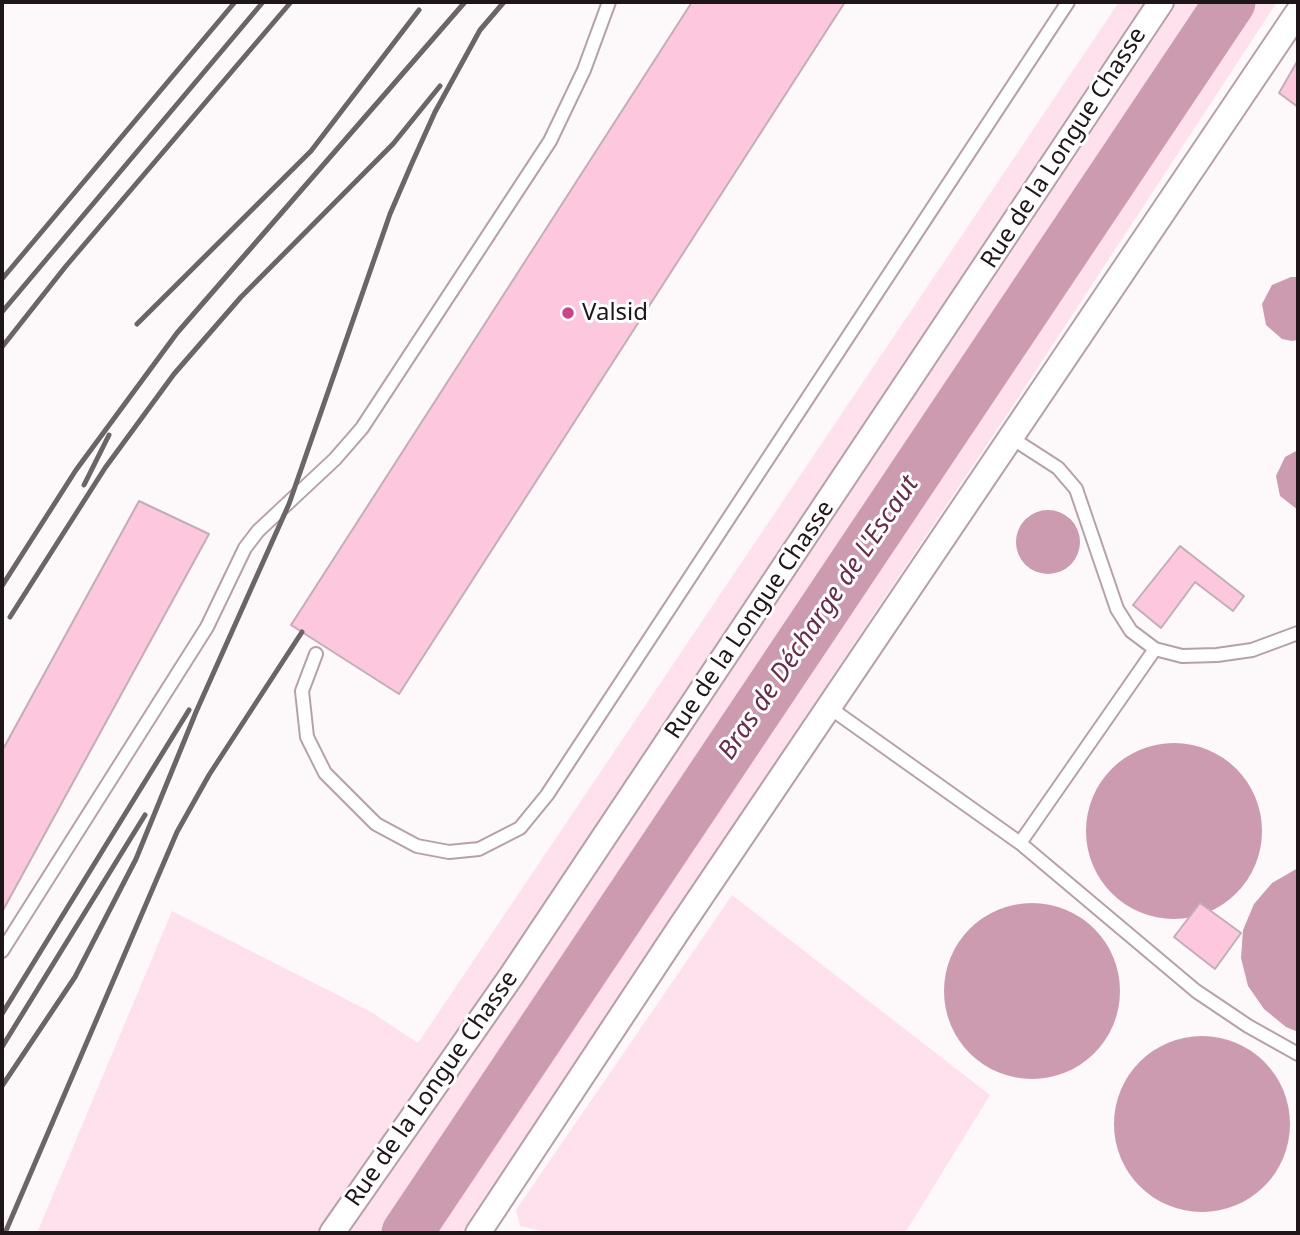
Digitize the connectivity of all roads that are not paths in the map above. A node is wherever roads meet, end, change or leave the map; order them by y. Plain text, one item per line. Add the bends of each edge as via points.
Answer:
1 (609, 2) edge
2 (1068, 2) edge
3 (1161, 2) edge
4 (1298, 12) edge
5 (1010, 437) junction
6 (1298, 633) edge
7 (1155, 649) junction
8 (316, 654) dead end
9 (830, 708) junction
10 (1020, 843) junction
11 (2, 951) edge
12 (1298, 1054) edge
13 (332, 1233) edge
14 (478, 1233) edge

1 - 11 lane via 584,70 550,141 362,428 245,548 207,627
2 - 8 lane via 547,796 520,828 479,849 449,852 417,846 376,824 318,764 307,737 302,691
3 - 13 street, Rue de la Longue Chasse via 512,975
4 - 5 street
5 - 7 lane via 1058,468 1076,489 1117,609 1132,631
5 - 9 street
6 - 7 lane via 1252,650 1217,655 1182,656
7 - 10 lane
9 - 10 lane
9 - 14 street
10 - 12 lane via 1196,991

